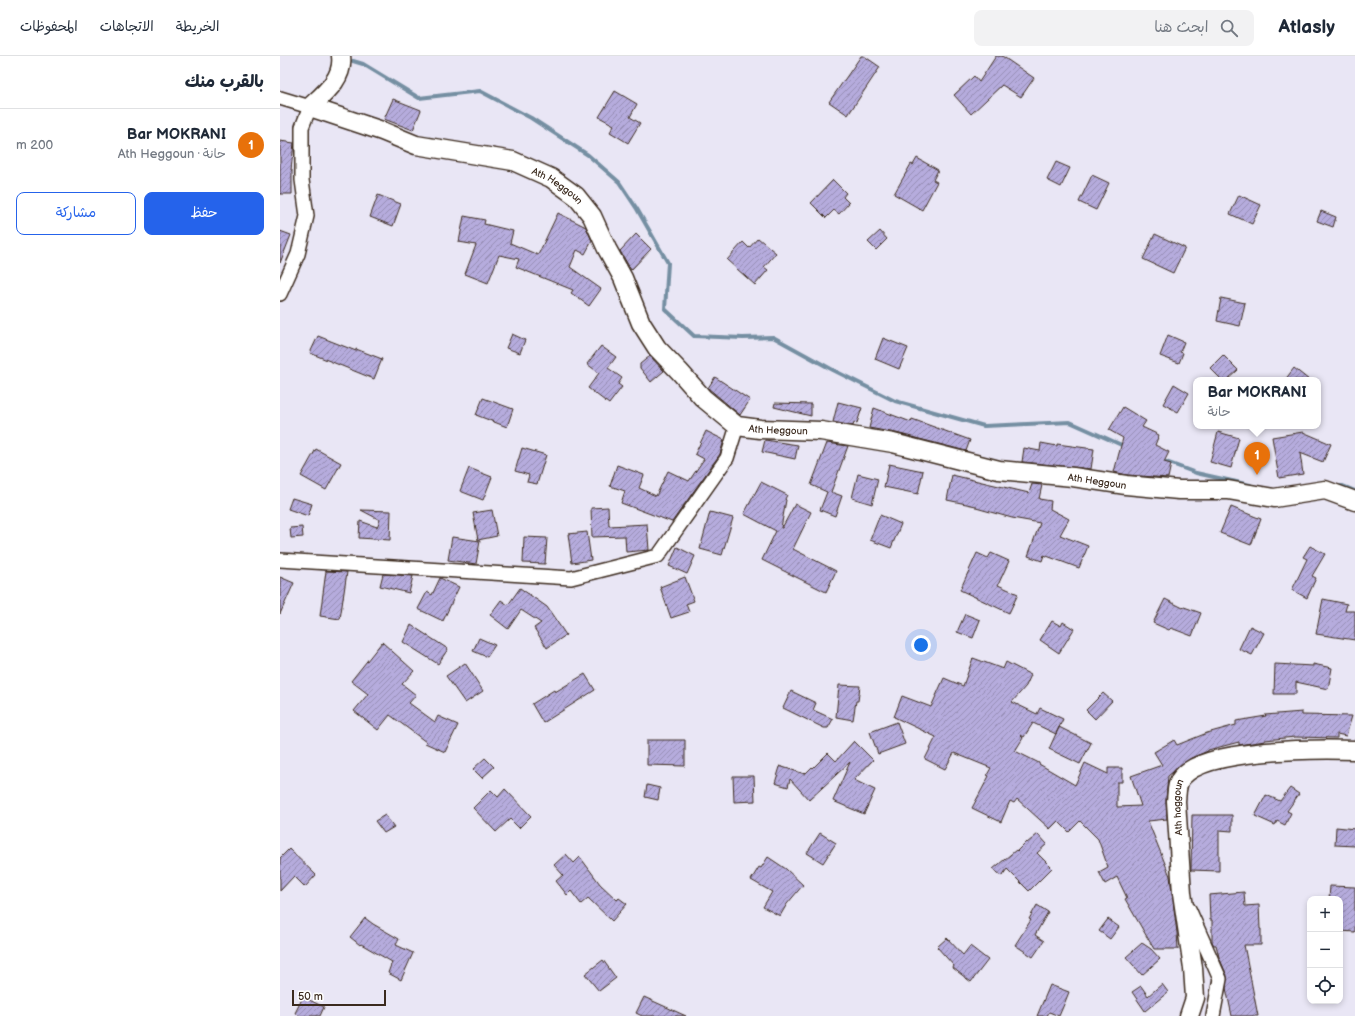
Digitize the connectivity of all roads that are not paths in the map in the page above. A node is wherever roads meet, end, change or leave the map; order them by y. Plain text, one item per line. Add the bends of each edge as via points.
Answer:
1 (341, 56) edge
2 (280, 98) edge
3 (310, 106) junction
4 (280, 294) edge
5 (737, 426) junction
6 (1355, 501) edge
7 (280, 560) edge
8 (1355, 750) edge
9 (1182, 893) junction
10 (1189, 1016) edge
11 (1213, 1016) edge

1 - 3 street via 342,67 338,76 327,91
2 - 3 street, Ath Heggoun
3 - 4 street via 302,127 302,180 306,216 298,254
3 - 5 street, Ath Heggoun via 416,145 513,161 551,178 576,196 592,216 623,278 641,323 657,348 703,398
5 - 6 street, Ath Heggoun via 821,431 892,443 998,470 1179,490 1228,490 1274,498 1325,490
5 - 7 street via 728,458 658,556 571,578
8 - 9 street, Ath haggoun via 1293,750 1241,754 1201,764 1190,770 1181,778 1176,801
9 - 10 street, Ath haggoun via 1195,998
9 - 11 street via 1220,979

